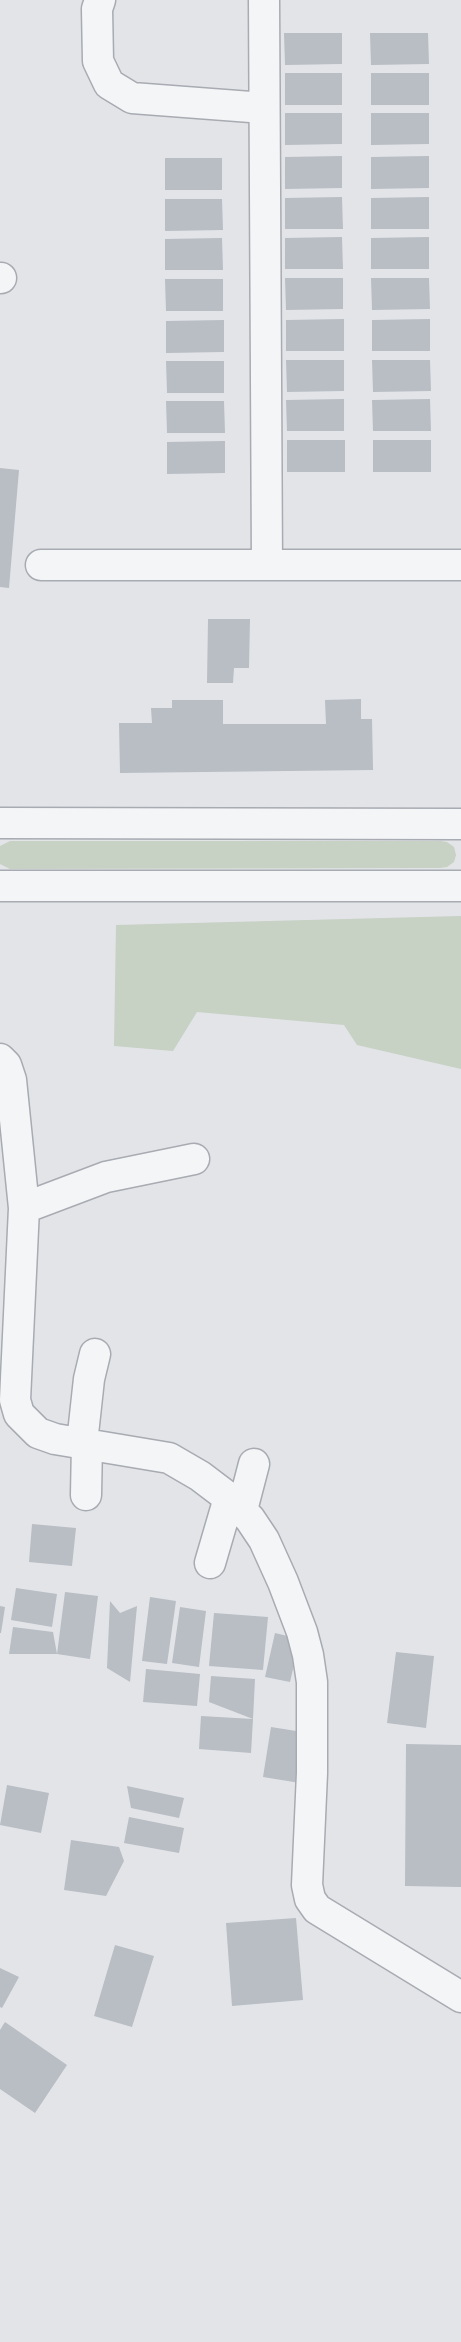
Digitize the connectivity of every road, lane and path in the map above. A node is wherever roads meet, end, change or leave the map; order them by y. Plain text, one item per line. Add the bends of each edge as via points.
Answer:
1 (100, 0) edge
2 (264, 0) edge
3 (264, 108) junction
4 (41, 565) dead end
5 (267, 565) junction
6 (461, 565) edge
7 (0, 823) edge
8 (461, 824) edge
9 (0, 886) edge
10 (461, 886) edge
11 (0, 1059) edge
12 (194, 1159) dead end
13 (24, 1208) junction
14 (95, 1354) dead end
15 (10, 1424) edge
16 (84, 1443) junction
17 (254, 1464) dead end
18 (86, 1495) dead end
19 (235, 1504) junction
20 (210, 1563) dead end
21 (461, 1997) edge

1 - 3 street via 98,61 109,84 132,98
2 - 3 street
3 - 5 street
4 - 5 street
5 - 6 street
7 - 8 street
9 - 10 street
11 - 13 street via 11,1080
12 - 13 street via 106,1177
13 - 15 street via 15,1400
14 - 16 street via 85,1410
15 - 16 street via 55,1439
16 - 18 street
16 - 19 street via 169,1458
17 - 19 street
19 - 20 street
19 - 21 street via 264,1540 299,1622 308,1655 312,1693 307,1884 310,1899 325,1914

